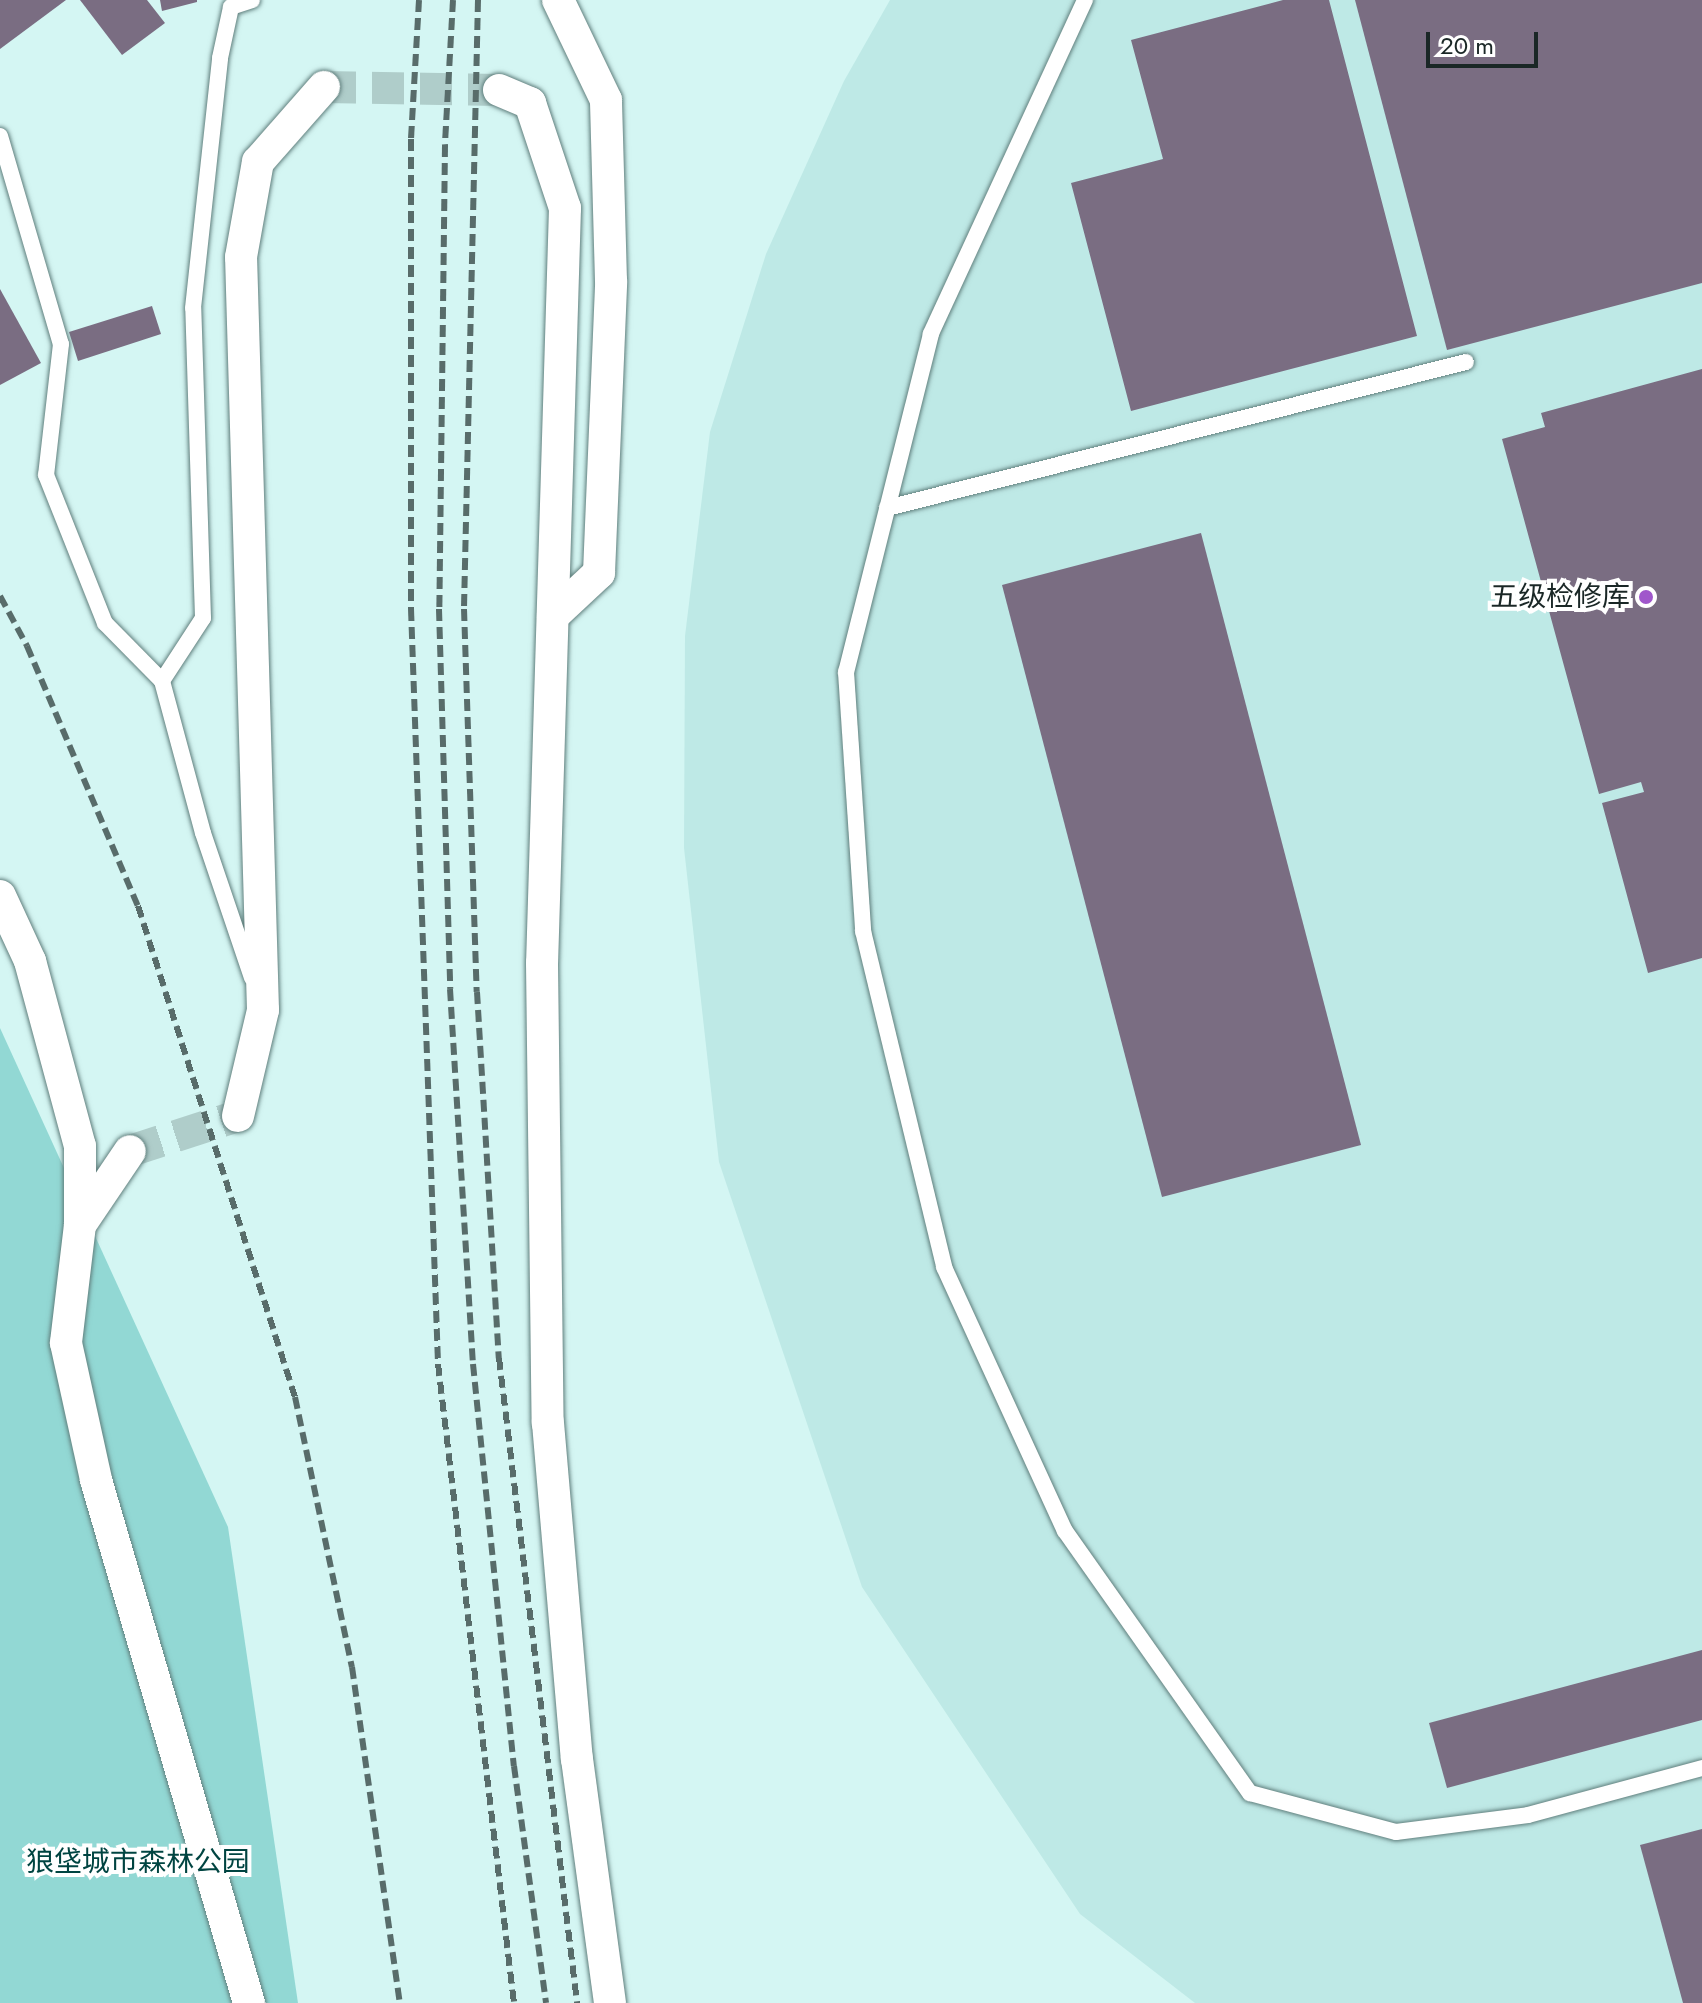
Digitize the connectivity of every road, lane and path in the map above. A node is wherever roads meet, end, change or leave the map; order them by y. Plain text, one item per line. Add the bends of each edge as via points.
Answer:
1 (252, 0) edge
2 (558, 0) edge
3 (1085, 0) edge
4 (324, 87) dead end
5 (499, 90) tunnel mouth
6 (0, 136) edge
7 (1466, 362) dead end
8 (887, 508) junction
9 (553, 616) junction
10 (162, 681) junction
11 (0, 896) edge
12 (263, 1010) junction
13 (238, 1116) dead end
14 (130, 1151) tunnel mouth
15 (80, 1225) junction
16 (1702, 1768) edge
17 (249, 2003) edge
18 (610, 2003) edge

1 - 10 lane via 231,7 220,58 193,308 203,618
2 - 9 street via 606,100 611,281 599,573
3 - 8 lane via 931,334
4 - 12 street via 258,162 241,257
5 - 9 street via 530,103 565,208
6 - 10 lane via 61,344 46,475 105,623
7 - 8 lane
8 - 16 lane via 846,672 863,931 944,1267 1065,1531 1250,1793 1396,1832 1528,1815
9 - 18 street via 542,963 548,1423 577,1759
10 - 12 lane via 203,833
11 - 15 street via 30,961 80,1146
12 - 13 street
14 - 15 street
15 - 17 street via 66,1343 96,1480

